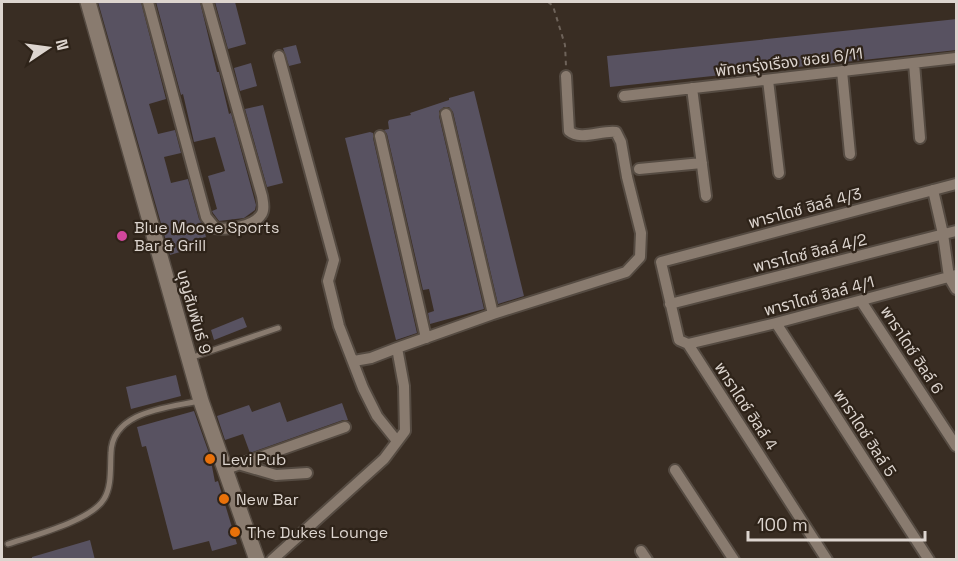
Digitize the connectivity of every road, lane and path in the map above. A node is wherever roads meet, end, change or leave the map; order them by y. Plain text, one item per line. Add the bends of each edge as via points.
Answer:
1 (88, 2) edge
2 (148, 2) edge
3 (207, 2) edge
4 (548, 2) edge
5 (279, 56) dead end
6 (957, 58) edge
7 (914, 63) junction
8 (842, 71) junction
9 (566, 76) joint
10 (768, 80) junction
11 (692, 88) junction
12 (624, 96) dead end
13 (446, 114) dead end
14 (380, 136) dead end
15 (920, 138) dead end
16 (850, 154) dead end
17 (702, 163) junction
18 (639, 169) dead end
19 (779, 173) dead end
20 (957, 184) edge
21 (933, 190) junction
22 (706, 196) dead end
23 (957, 231) edge
24 (943, 234) junction
25 (661, 262) joint
26 (953, 276) edge
27 (957, 289) edge
28 (861, 300) junction
29 (670, 304) junction
30 (493, 314) junction
31 (776, 323) junction
32 (278, 328) dead end
33 (426, 338) junction
34 (688, 344) junction
35 (397, 348) junction
36 (189, 358) junction
37 (354, 361) junction
38 (201, 401) junction
39 (345, 427) dead end
40 (397, 441) junction
41 (957, 446) edge
42 (232, 466) junction
43 (675, 470) dead end
44 (307, 473) dead end
45 (8, 544) dead end
46 (257, 560) edge
47 (272, 560) edge
48 (734, 560) edge
49 (827, 560) edge
50 (928, 560) edge

1 - 36 street, บุญสัมพันธ์ 9
2 - 3 street via 206,217 221,229 254,221 264,209
4 - 9 path via 553,6 565,45
5 - 37 street via 334,260 328,280 339,326
6 - 7 street, พัทยารุ่งเรือง ซอย 6/11
7 - 8 street, พัทยารุ่งเรือง ซอย 6/11
7 - 15 street
8 - 10 street, พัทยารุ่งเรือง ซอย 6/11
8 - 16 street
9 - 30 street via 569,131 579,136 616,132 621,142 641,233 640,257 626,272
10 - 11 street, พัทยารุ่งเรือง ซอย 6/11
10 - 19 street
11 - 12 street, พัทยารุ่งเรือง ซอย 6/11
11 - 17 street
13 - 30 street
14 - 33 street
17 - 18 street
17 - 22 street
20 - 21 street, พาราไดซ์ ฮิลล์ 4/3
21 - 24 street
21 - 25 street, พาราไดซ์ ฮิลล์ 4/3
23 - 24 street, พาราไดซ์ ฮิลล์ 4/2
24 - 26 street
24 - 29 street, พาราไดซ์ ฮิลล์ 4/2
25 - 29 street, พาราไดซ์ ฮิลล์ 4
26 - 27 street
26 - 28 street, พาราไดซ์ ฮิลล์ 4/1
28 - 31 street, พาราไดซ์ ฮิลล์ 4/1
28 - 41 street, พาราไดซ์ ฮิลล์ 6
29 - 34 street, พาราไดซ์ ฮิลล์ 4 via 679,340
30 - 33 street
31 - 34 street, พาราไดซ์ ฮิลล์ 4/1
31 - 50 street, พาราไดซ์ ฮิลล์ 5
32 - 36 lane
33 - 35 street
34 - 49 street, พาราไดซ์ ฮิลล์ 4
35 - 37 street
35 - 40 street via 404,386 405,431
36 - 38 street, บุญสัมพันธ์ 9
37 - 40 street via 377,416
38 - 42 street, บุญสัมพันธ์ 9
38 - 45 lane via 142,414 121,427 111,448 110,480 104,500 87,514 61,526
39 - 42 street
40 - 47 street via 384,459
42 - 44 street via 276,475
42 - 46 street, บุญสัมพันธ์ 9
43 - 48 street

